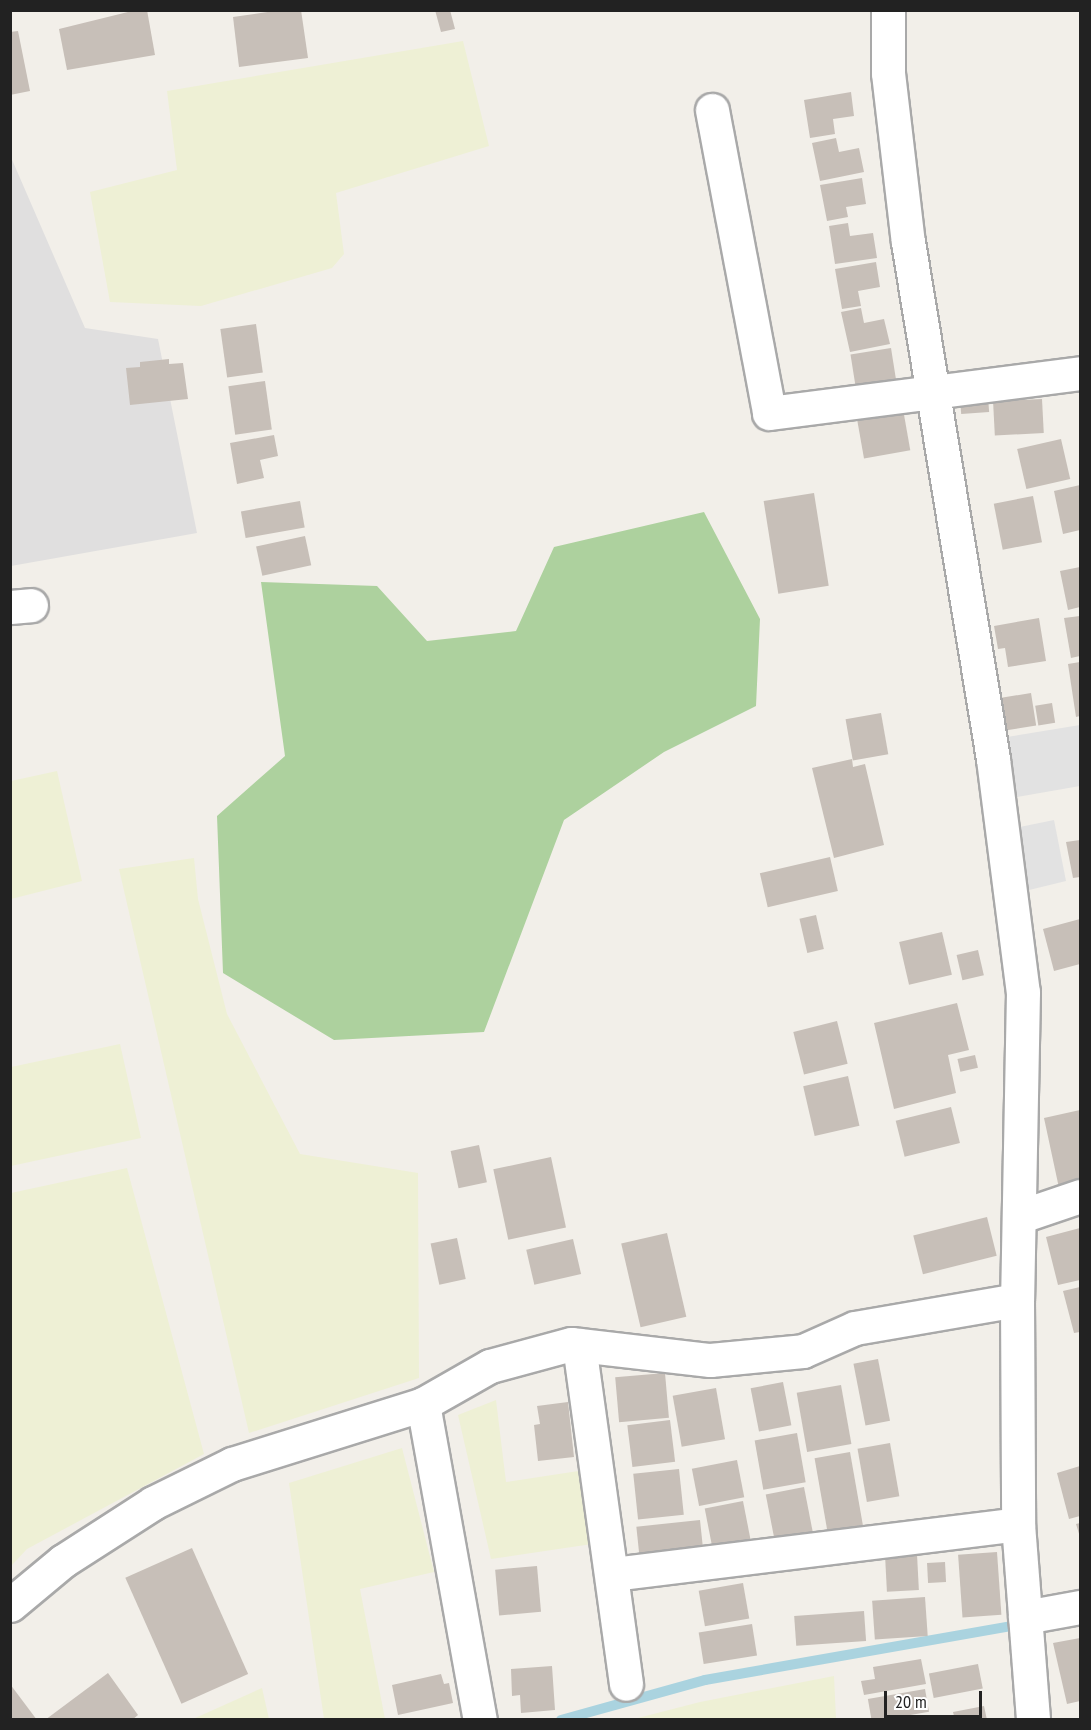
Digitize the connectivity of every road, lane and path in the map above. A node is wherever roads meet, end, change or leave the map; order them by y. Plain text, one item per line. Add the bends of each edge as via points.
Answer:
1 (888, 10) edge
2 (712, 110) dead end
3 (1080, 373) edge
4 (931, 390) junction
5 (1080, 1196) edge
6 (1021, 1216) junction
7 (1017, 1300) junction
8 (579, 1345) junction
9 (423, 1404) junction
10 (1018, 1524) junction
11 (612, 1574) junction
12 (10, 1605) edge
13 (1080, 1607) edge
14 (1025, 1617) junction
15 (626, 1684) dead end
16 (480, 1719) edge
17 (1033, 1719) edge

1 - 4 street via 888,73 897,153
2 - 4 street via 769,413
3 - 4 street
4 - 6 street via 993,759 1023,992
5 - 6 street
6 - 7 street
7 - 8 street via 855,1328 803,1351 710,1360
7 - 10 street
8 - 9 street via 490,1366
8 - 11 street
9 - 12 street via 232,1464 143,1509 63,1561
9 - 16 street
10 - 11 street
10 - 14 street
11 - 15 street
13 - 14 street
14 - 17 street

